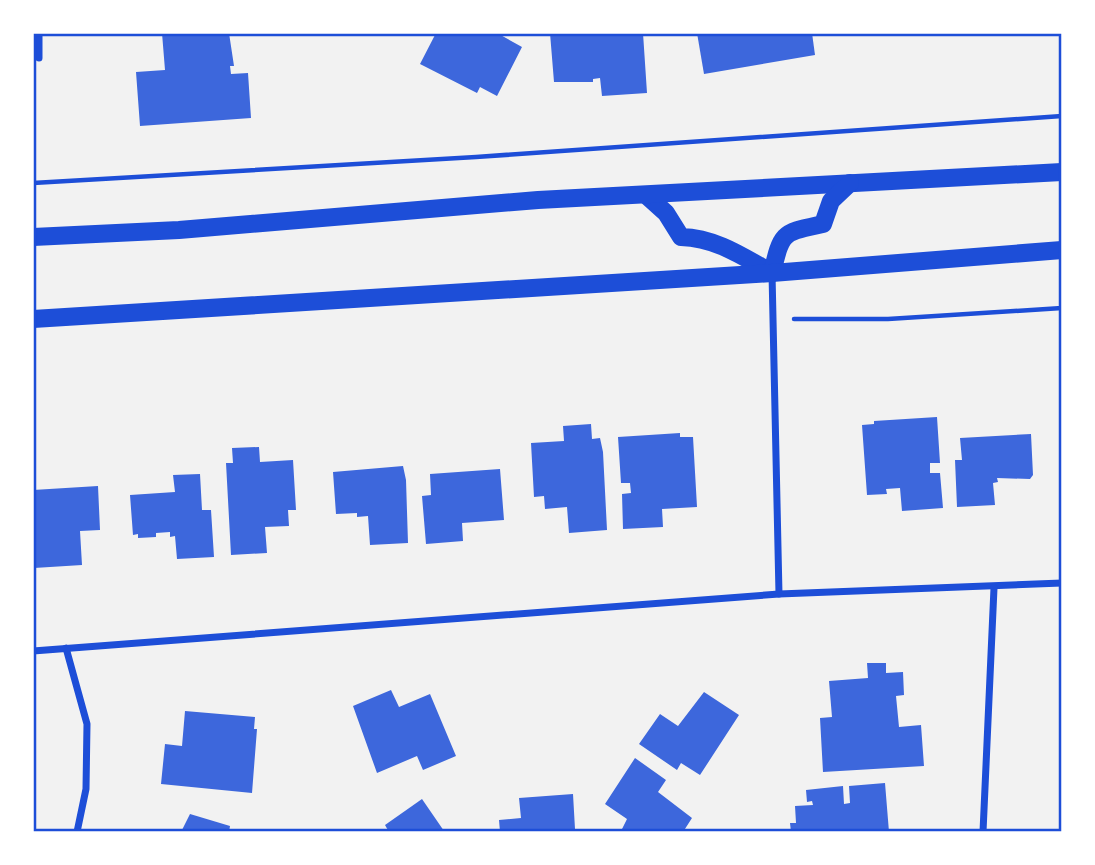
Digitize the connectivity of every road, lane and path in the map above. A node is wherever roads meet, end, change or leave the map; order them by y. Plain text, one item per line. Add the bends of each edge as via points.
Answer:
1 (39, 33) edge
2 (39, 58) dead end
3 (1062, 116) edge
4 (1062, 172) edge
5 (33, 183) edge
6 (850, 183) junction
7 (646, 195) junction
8 (33, 237) edge
9 (1062, 250) edge
10 (772, 273) junction
11 (1062, 308) edge
12 (33, 319) edge
13 (773, 320) junction
14 (1062, 583) edge
15 (994, 587) junction
16 (779, 594) junction
17 (66, 648) junction
18 (33, 651) edge
19 (77, 832) edge
20 (983, 832) edge

1 - 2 street
3 - 5 path
4 - 6 main road
6 - 7 main road
6 - 10 main road via 831,201 823,224 789,231 779,243
7 - 8 main road
7 - 10 main road via 666,213 681,237 701,237 727,247
9 - 10 main road
10 - 12 main road
10 - 13 street
11 - 13 path
13 - 16 street
14 - 15 street
15 - 16 street
15 - 20 street
16 - 17 street
17 - 18 street
17 - 19 street via 87,724 86,789

